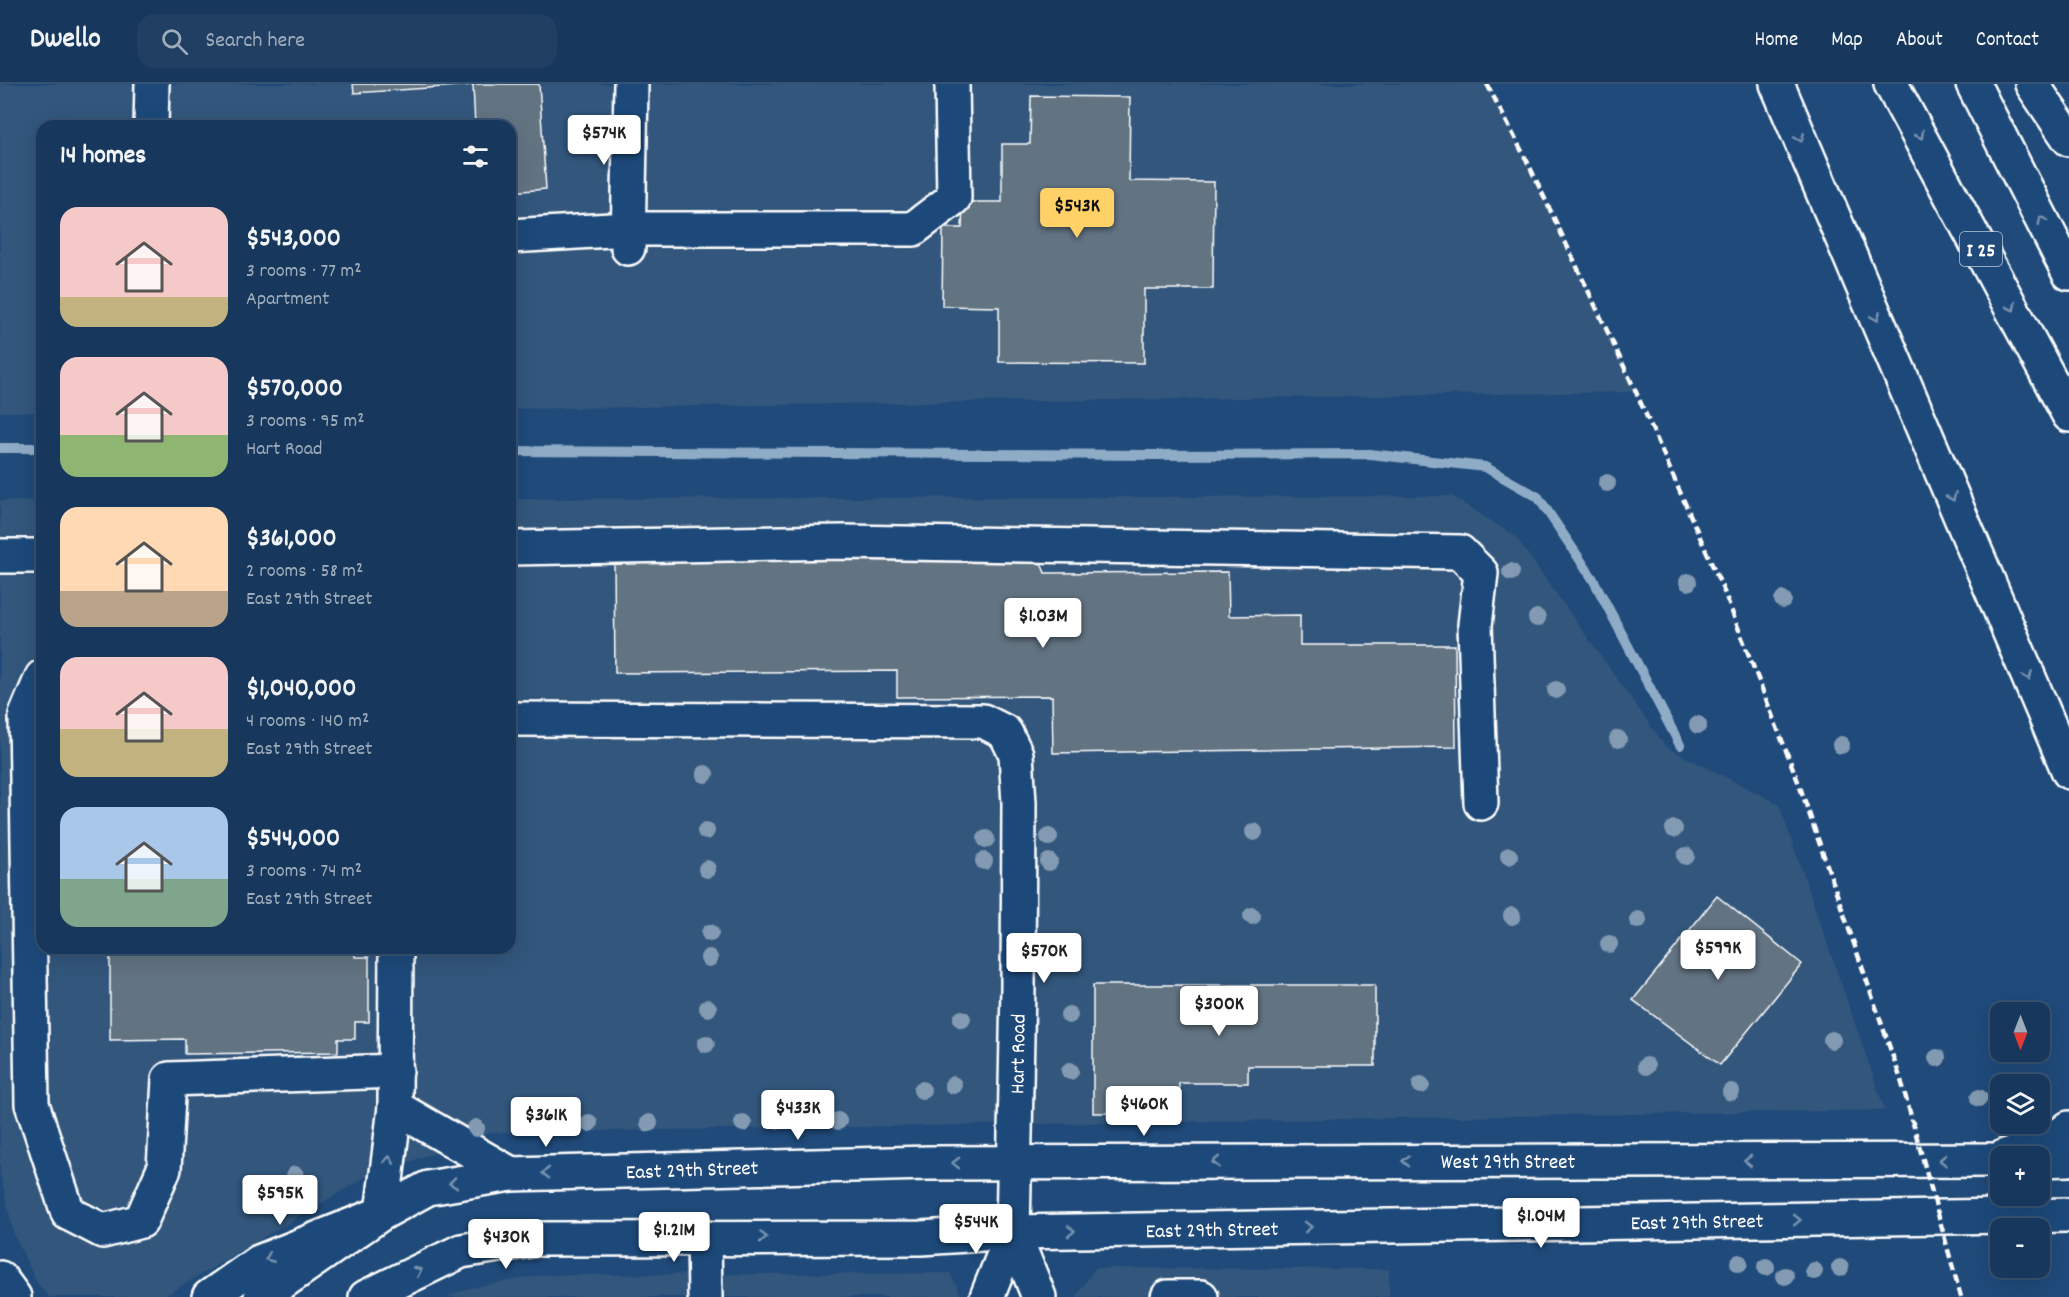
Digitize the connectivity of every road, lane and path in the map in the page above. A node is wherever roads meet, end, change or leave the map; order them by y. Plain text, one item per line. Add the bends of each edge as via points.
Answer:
1 (152, 84) edge
2 (632, 84) edge
3 (954, 84) edge
4 (1777, 84) edge
5 (1892, 84) edge
6 (1973, 84) edge
7 (2032, 84) edge
8 (151, 120) edge
9 (2069, 139) edge
10 (516, 236) edge
11 (628, 239) junction
12 (2069, 273) edge
13 (2069, 414) edge
14 (516, 548) edge
15 (0, 556) edge
16 (36, 556) edge
17 (36, 691) edge
18 (516, 719) edge
19 (2069, 772) edge
20 (1481, 803) dead end
21 (396, 954) edge
22 (396, 1071) junction
23 (395, 1107) junction
24 (2069, 1128) edge
25 (2039, 1146) edge
26 (1990, 1159) edge
27 (2069, 1159) edge
28 (2050, 1160) edge
29 (1014, 1164) junction
30 (511, 1174) junction
31 (382, 1213) junction
32 (2069, 1215) edge
33 (1012, 1232) junction
34 (704, 1237) junction
35 (0, 1278) edge
36 (0, 1292) edge
37 (1, 1297) edge
38 (14, 1297) edge
39 (209, 1297) edge
40 (261, 1297) edge
41 (366, 1297) edge
42 (705, 1297) edge
43 (987, 1297) edge
44 (1039, 1297) edge
45 (1168, 1297) edge
46 (1201, 1297) edge

1 - 8 main road
2 - 11 main road
3 - 11 main road via 954,198 913,229
4 -> 19 main road
5 -> 13 main road, I 25
12 -> 6 main road
7 - 9 main road
10 - 11 main road
14 - 20 main road via 843,542 1460,552 1481,573 1475,625
15 - 16 main road
17 - 22 main road via 26,715 32,1104 68,1213 103,1231 141,1221 164,1168 170,1079
18 - 29 main road, Hart Road via 982,721 1005,732 1016,754 1018,803
21 - 22 main road
22 - 23 main road
23 - 30 main road
31 -> 23 main road
24 - 25 main road, West 29th Street
26 -> 29 main road, West 29th Street
27 - 28 main road
29 -> 30 main road, East 29th Street
29 - 33 main road, Hart Road
30 -> 31 main road, East 29th Street via 428,1188
31 -> 39 main road via 259,1262
31 - 40 main road, East 29th Street
33 -> 32 main road, East 29th Street
34 -> 33 main road, East 29th Street via 921,1238
33 - 43 main road, Hart Road
33 - 44 main road, Hart Road
41 -> 34 main road, East 29th Street via 461,1251 537,1239
34 - 42 main road
35 - 38 main road
36 - 37 main road
45 - 46 main road

